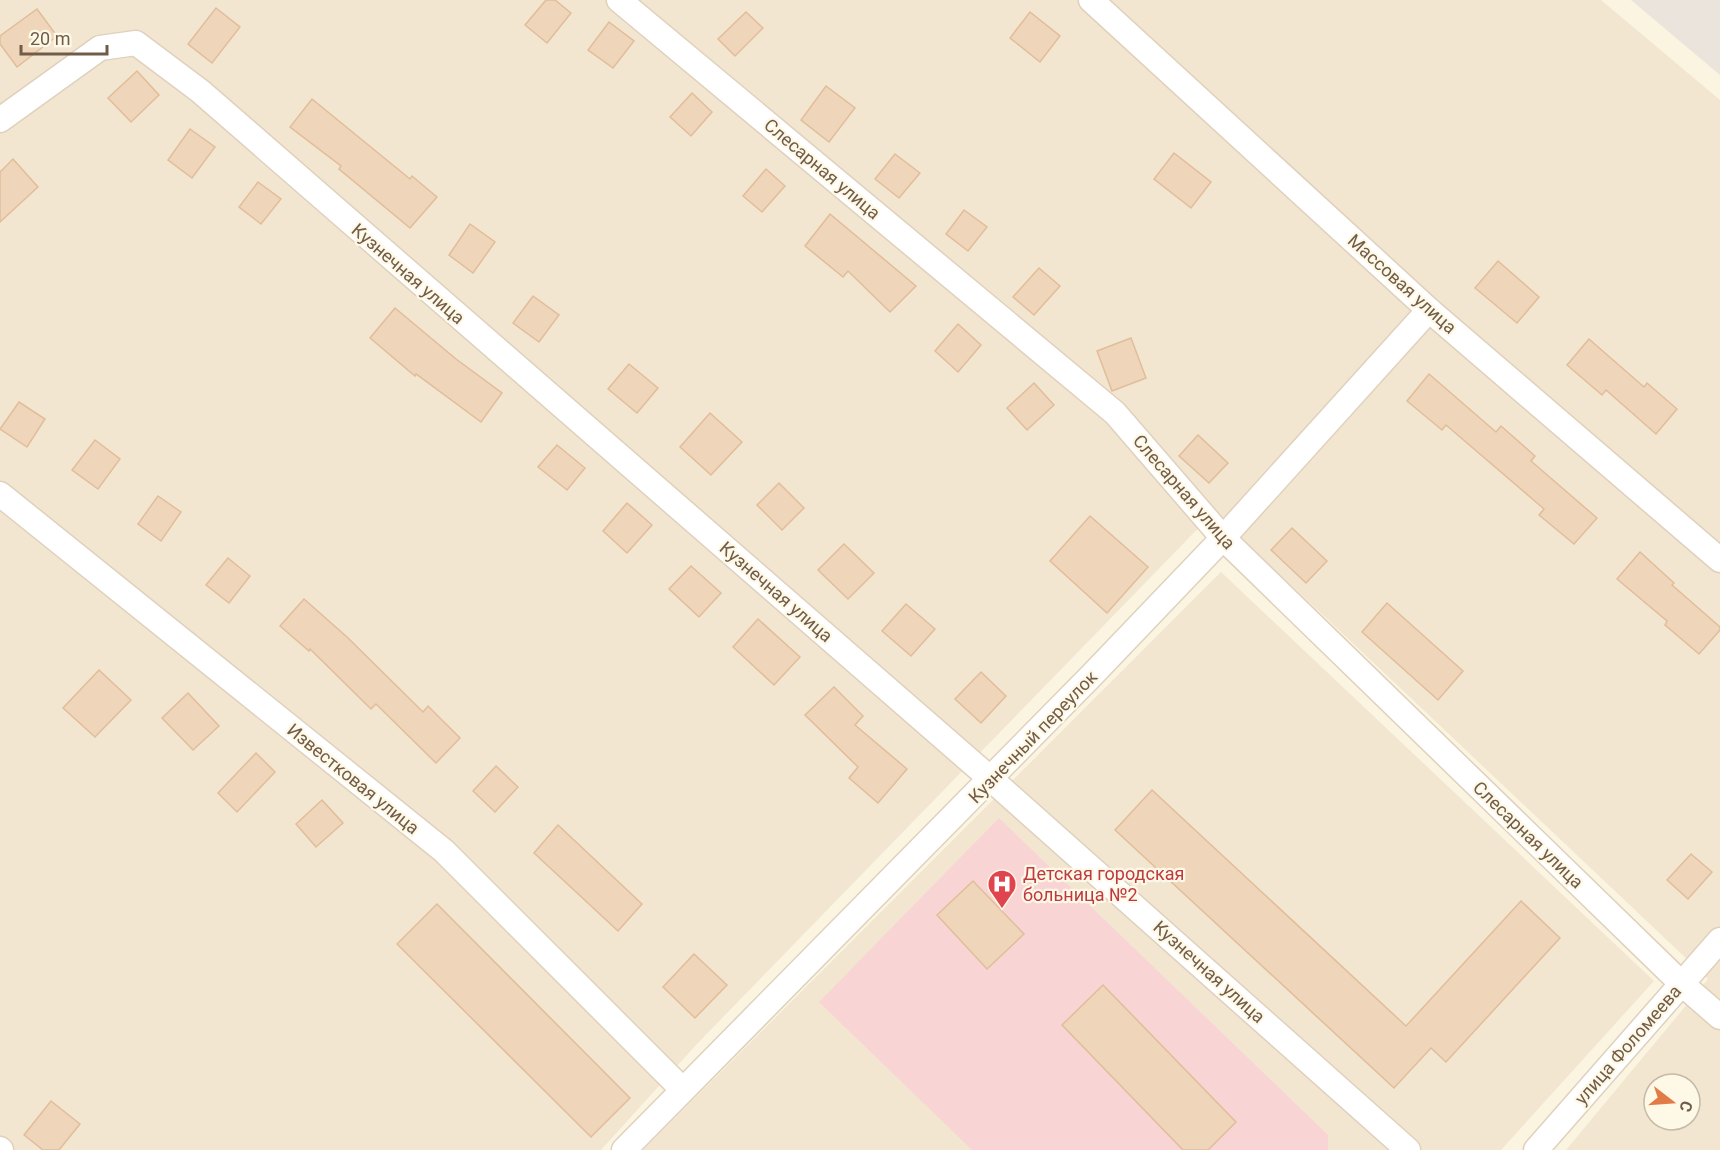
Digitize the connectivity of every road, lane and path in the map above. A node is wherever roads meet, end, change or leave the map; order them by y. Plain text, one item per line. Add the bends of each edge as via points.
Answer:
1 (619, 0) edge
2 (1091, 0) edge
3 (0, 120) edge
4 (1429, 310) junction
5 (0, 494) edge
6 (1223, 538) junction
7 (1720, 560) edge
8 (992, 780) junction
9 (1720, 940) edge
10 (1682, 984) junction
11 (1720, 1017) edge
12 (682, 1089) junction
13 (624, 1150) edge
14 (1408, 1150) edge
15 (1536, 1150) edge

1 - 6 street, Слесарная улица via 1115,413
2 - 4 street, Массовая улица
3 - 8 street, Кузнечная улица via 100,48 136,43 200,91
4 - 6 street, Кузнечный переулок
4 - 7 street, Массовая улица
5 - 12 street, Известковая улица via 444,851
6 - 8 street, Кузнечный переулок
6 - 10 street, Слесарная улица
8 - 12 street, Кузнечный переулок
8 - 14 street, Кузнечная улица
9 - 10 street, улица Фоломеева
10 - 11 street, Слесарная улица
10 - 15 street, улица Фоломеева
12 - 13 street, Кузнечный переулок

